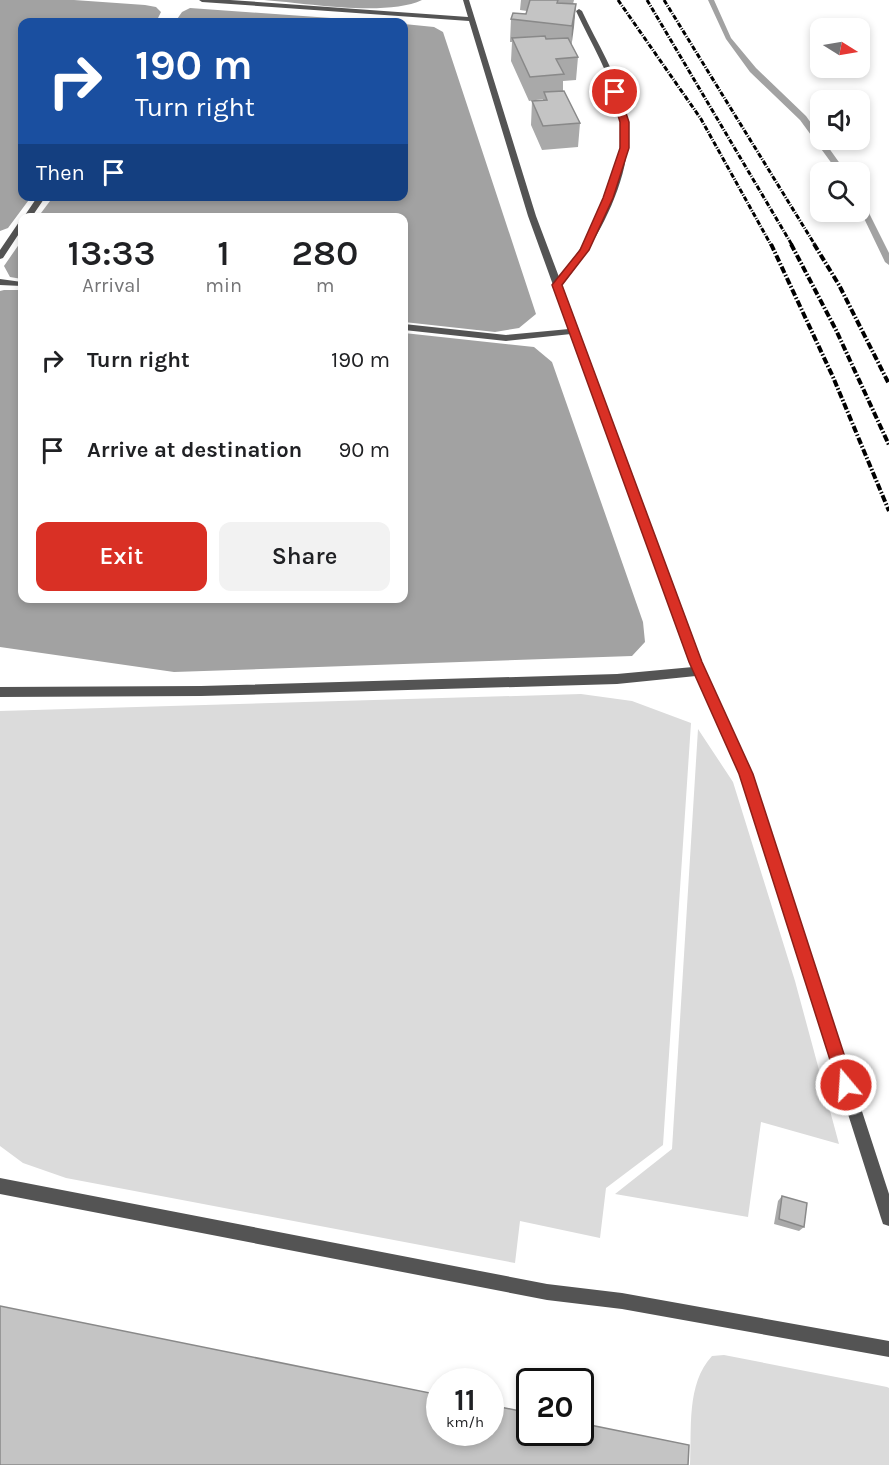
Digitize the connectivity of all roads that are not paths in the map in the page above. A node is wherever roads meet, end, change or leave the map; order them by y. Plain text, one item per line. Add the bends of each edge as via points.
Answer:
1 (202, 0) edge
2 (466, 0) edge
3 (579, 11) dead end
4 (472, 19) junction
5 (18, 229) edge
6 (3, 246) edge
7 (0, 256) edge
8 (0, 282) edge
9 (18, 284) edge
10 (557, 285) junction
11 (408, 327) edge
12 (574, 331) junction
13 (699, 670) junction
14 (0, 692) edge
15 (0, 1186) edge
16 (889, 1218) edge
17 (889, 1349) edge

1 - 4 lane
2 - 4 lane
3 - 10 lane via 615,92 624,122 624,148 585,250
4 - 10 lane
5 - 6 lane
6 - 7 lane
8 - 9 lane
10 - 12 lane
11 - 12 lane via 506,339
12 - 13 lane
13 - 14 lane via 617,679 201,691
13 - 16 lane via 746,774
15 - 17 lane via 547,1292 622,1301

